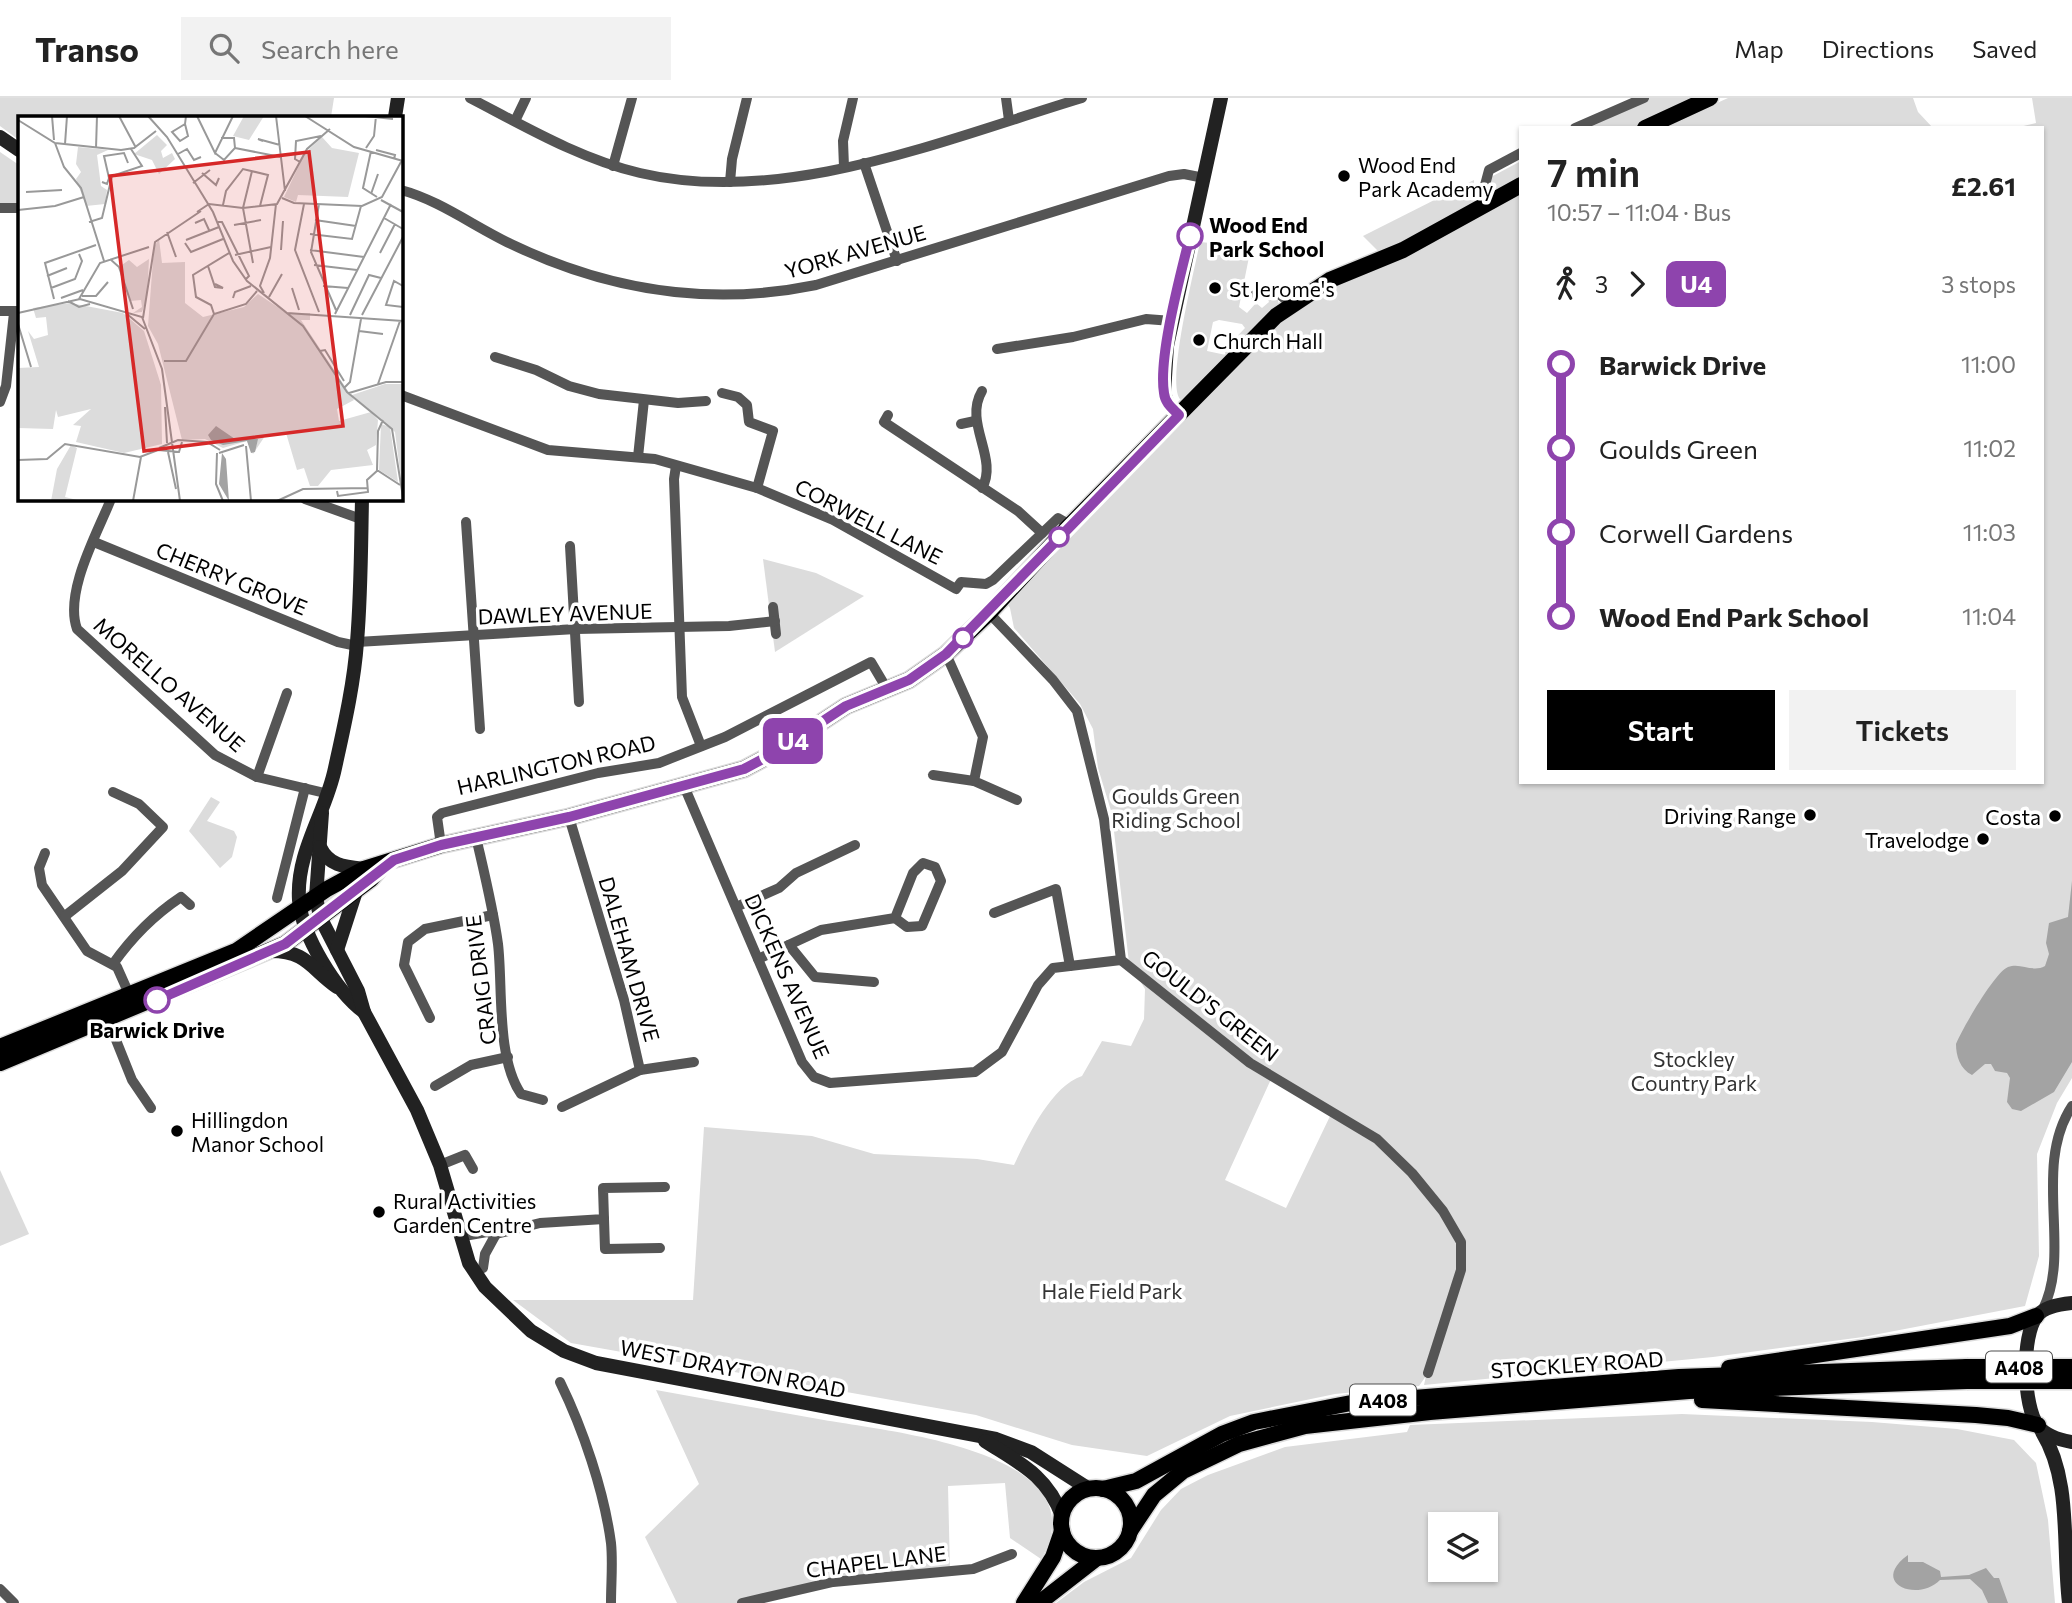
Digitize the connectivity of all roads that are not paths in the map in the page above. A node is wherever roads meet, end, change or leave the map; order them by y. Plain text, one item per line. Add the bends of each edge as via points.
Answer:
1 (398, 98) edge
2 (470, 98) edge
3 (526, 98) edge
4 (632, 98) edge
5 (747, 98) edge
6 (853, 98) edge
7 (1006, 98) edge
8 (1082, 98) edge
9 (1221, 98) edge
10 (1644, 98) edge
11 (1710, 98) edge
12 (395, 116) edge
13 (1009, 120) junction
14 (515, 121) junction
15 (1580, 126) edge
16 (1649, 126) edge
17 (0, 137) edge
18 (18, 149) edge
19 (1519, 154) edge
20 (864, 163) junction
21 (613, 166) junction
22 (844, 167) junction
23 (1204, 178) junction
24 (730, 182) junction
25 (1519, 186) edge
26 (402, 190) edge
27 (1491, 202) junction
28 (0, 208) edge
29 (18, 208) edge
30 (897, 261) junction
31 (1255, 295) dead end
32 (1292, 304) junction
33 (0, 311) edge
34 (17, 312) edge
35 (1172, 321) junction
36 (997, 349) dead end
37 (495, 357) dead end
38 (982, 391) dead end
39 (722, 393) dead end
40 (402, 395) edge
41 (644, 400) junction
42 (706, 401) dead end
43 (0, 402) edge
44 (888, 415) dead end
45 (1179, 415) junction
46 (776, 418) dead end
47 (975, 421) junction
48 (961, 424) dead end
49 (773, 431) junction
50 (638, 457) junction
51 (676, 466) junction
52 (757, 488) junction
53 (982, 488) junction
54 (111, 500) edge
55 (308, 500) edge
56 (362, 500) edge
57 (361, 519) junction
58 (466, 522) dead end
59 (1070, 525) junction
60 (1042, 533) junction
61 (94, 542) junction
62 (570, 546) dead end
63 (773, 607) dead end
64 (989, 613) junction
65 (775, 621) junction
66 (576, 629) junction
67 (678, 629) junction
68 (776, 634) dead end
69 (473, 636) junction
70 (357, 644) junction
71 (946, 654) junction
72 (887, 689) junction
73 (287, 694) dead end
74 (579, 702) dead end
75 (480, 729) dead end
76 (701, 746) junction
77 (933, 775) dead end
78 (257, 777) junction
79 (974, 781) junction
80 (684, 786) junction
81 (305, 788) junction
82 (113, 792) dead end
83 (329, 794) junction
84 (1017, 800) dead end
85 (322, 813) junction
86 (569, 817) junction
87 (476, 837) junction
88 (441, 845) junction
89 (855, 845) dead end
90 (320, 847) junction
91 (45, 853) dead end
92 (383, 865) junction
93 (364, 869) junction
94 (357, 888) junction
95 (316, 897) junction
96 (277, 898) dead end
97 (190, 905) dead end
98 (736, 907) junction
99 (300, 909) junction
100 (994, 913) dead end
101 (493, 915) junction
102 (65, 916) junction
103 (320, 917) junction
104 (895, 918) junction
105 (306, 929) junction
106 (789, 945) junction
107 (338, 950) junction
108 (271, 951) junction
109 (758, 958) junction
110 (1121, 960) junction
111 (113, 964) junction
112 (1070, 966) junction
113 (874, 982) dead end
114 (343, 992) junction
115 (129, 994) junction
116 (364, 1012) junction
117 (429, 1018) dead end
118 (108, 1020) junction
119 (0, 1047) edge
120 (508, 1057) junction
121 (694, 1062) dead end
122 (0, 1063) edge
123 (640, 1070) junction
124 (435, 1086) dead end
125 (543, 1100) dead end
126 (2072, 1106) edge
127 (562, 1107) dead end
128 (151, 1108) dead end
129 (440, 1165) junction
130 (473, 1169) dead end
131 (665, 1187) dead end
132 (604, 1219) junction
133 (496, 1234) junction
134 (464, 1236) junction
135 (660, 1248) dead end
136 (483, 1268) junction
137 (498, 1297) junction
138 (2072, 1303) edge
139 (2039, 1314) junction
140 (2072, 1367) edge
141 (1428, 1373) dead end
142 (1967, 1374) junction
143 (1679, 1377) junction
144 (2072, 1381) edge
145 (560, 1382) dead end
146 (1630, 1396) junction
147 (2039, 1427) junction
148 (980, 1437) junction
149 (2072, 1442) edge
150 (1096, 1489) junction
151 (1062, 1523) junction
152 (1130, 1531) junction
153 (1012, 1554) dead end
154 (1097, 1558) junction
155 (0, 1589) edge
156 (14, 1603) edge
157 (611, 1603) edge
158 (743, 1603) edge
159 (1024, 1603) edge
160 (1039, 1603) edge
161 (2069, 1603) edge

1 - 12 main road
2 - 14 street
3 - 14 street
4 - 21 street
5 - 24 street
6 - 22 street via 843,141
7 - 13 street
8 - 13 street
9 - 23 main road
10 - 15 street
11 - 16 main road
13 - 20 street
14 - 21 street
17 - 18 main road
19 - 27 street via 1487,172
20 - 22 street
20 - 30 street
21 - 24 street via 674,179
22 - 24 street
23 - 30 street, YORK AVENUE via 1169,176
23 - 35 main road
25 - 27 main road
26 - 30 street, YORK AVENUE via 546,260 605,281 659,292 722,297 771,294
27 - 32 main road via 1403,250 1330,280
28 - 29 street
31 - 32 street via 1273,289
32 - 45 main road via 1256,334
33 - 34 street
34 - 43 street
35 - 36 street via 1126,322 1073,337 1009,342
35 - 45 main road via 1164,393
37 - 41 street via 569,386
38 - 47 street
39 - 49 street via 747,405 749,422
40 - 50 street, CORWELL LANE via 548,450
41 - 42 street
41 - 50 street
44 - 53 street via 884,422
45 - 59 main road
46 - 49 street
47 - 48 street
47 - 53 street via 987,475
49 - 52 street
50 - 51 street, CORWELL LANE
51 - 52 street, CORWELL LANE
51 - 67 street
52 - 60 street, CORWELL LANE via 833,520 956,589 961,582 986,584 993,580
53 - 60 street
54 - 61 street, MORELLO AVENUE
55 - 57 street
56 - 57 main road, WEST DRAYTON ROAD
57 - 70 main road, WEST DRAYTON ROAD
58 - 69 street
59 - 60 street via 1058,518
59 - 64 main road
61 - 70 street, CHERRY GROVE via 338,642
61 - 78 street, MORELLO AVENUE via 74,595 77,629 215,755
62 - 66 street
63 - 65 street
64 - 71 main road
64 - 110 street, GOULD'S GREEN via 1077,711 1104,820
65 - 67 street, DAWLEY AVENUE
65 - 68 street
66 - 67 street, DAWLEY AVENUE
66 - 69 street, DAWLEY AVENUE
66 - 74 street
67 - 76 street via 682,696
69 - 70 street, DAWLEY AVENUE
69 - 75 street
70 - 83 main road, WEST DRAYTON ROAD
71 - 72 main road
71 - 79 street via 983,737
72 - 76 street, HARLINGTON ROAD via 871,662
72 - 80 main road via 846,706 744,769
73 - 78 street
76 - 88 street, HARLINGTON ROAD via 659,763 598,773 442,813 436,824
77 - 79 street
78 - 81 street, MORELLO AVENUE
79 - 84 street
80 - 86 main road
80 - 98 street, DICKENS AVENUE
81 - 83 street, MORELLO AVENUE
81 - 96 street
82 - 102 street via 139,804 163,827 122,871
83 - 85 main road, WEST DRAYTON ROAD
85 - 90 main road, WEST DRAYTON ROAD
85 - 99 main road, WEST DRAYTON ROAD via 304,852
86 - 87 main road
86 - 123 street, DALEHAM DRIVE via 624,1000
87 - 88 main road
87 - 101 street, CRAIG DRIVE
88 - 92 main road
89 - 98 street
90 - 93 main road via 334,863
90 - 95 main road, WEST DRAYTON ROAD
91 - 102 street via 40,880
92 - 93 main road
92 - 94 main road
93 - 95 main road
94 - 103 main road
94 - 107 main road
95 - 99 main road
95 - 103 main road, WEST DRAYTON ROAD
97 - 111 street via 181,897 170,905 138,932
98 - 109 street, DICKENS AVENUE
99 - 105 main road, WEST DRAYTON ROAD
99 - 115 main road via 236,951
100 - 112 street via 1056,889
101 - 117 street via 425,929 408,942 404,965
101 - 120 street, CRAIG DRIVE
102 - 111 street via 87,951
103 - 105 main road
103 - 107 main road, WEST DRAYTON ROAD
104 - 104 street via 907,927 922,926 941,881 935,867 923,863 913,873
104 - 106 street via 821,930
105 - 108 main road
105 - 114 main road, WEST DRAYTON ROAD
106 - 109 street
106 - 113 street via 815,976
107 - 116 main road, WEST DRAYTON ROAD
108 - 114 main road, WEST DRAYTON ROAD via 306,958 319,975
108 - 118 main road
109 - 112 street, DICKENS AVENUE via 802,1062 814,1077 830,1083 975,1072 1002,1052 1038,985 1053,968
110 - 112 street, DICKENS AVENUE
110 - 141 street, GOULD'S GREEN via 1250,1063 1377,1139 1443,1211 1461,1242 1461,1270
111 - 115 street
114 - 116 main road, WEST DRAYTON ROAD
115 - 119 main road
116 - 129 main road, WEST DRAYTON ROAD via 417,1110
118 - 122 main road
118 - 128 street via 132,1080
120 - 124 street via 471,1065
120 - 125 street, CRAIG DRIVE via 521,1094
121 - 123 street
123 - 127 street, DALEHAM DRIVE
126 - 139 street via 2057,1159 2059,1278
129 - 130 street via 465,1155
129 - 134 main road, WEST DRAYTON ROAD
131 - 132 street via 603,1188
132 - 133 street via 540,1223
132 - 135 street via 605,1249
133 - 134 street
133 - 136 street
134 - 136 main road, WEST DRAYTON ROAD
134 - 137 main road, WEST DRAYTON ROAD via 469,1263
136 - 137 main road, WEST DRAYTON ROAD
137 - 148 main road, WEST DRAYTON ROAD via 531,1331 588,1361
138 - 139 main road
139 - 143 main road via 2010,1326
139 - 147 main road via 2029,1329 2027,1349 2030,1409
140 - 142 main road, STOCKLEY ROAD / A408, bridge
142 - 143 main road, STOCKLEY ROAD / A408
142 - 144 main road, STOCKLEY ROAD / A408, bridge
142 - 146 main road, STOCKLEY ROAD / A408
143 - 150 main road, STOCKLEY ROAD / A408 via 1351,1403 1286,1414 1222,1434 1136,1481
145 - 157 street via 578,1417 604,1513 611,1544
146 - 147 main road via 1976,1415
146 - 152 main road, STOCKLEY ROAD / A408 via 1350,1419 1276,1432 1224,1450 1174,1477 1146,1504
147 - 149 main road via 2050,1436
147 - 161 main road via 2060,1461 2065,1482
148 - 150 main road, WEST DRAYTON ROAD via 1012,1443
148 - 151 main road, WEST DRAYTON ROAD via 1040,1478 1053,1494
150 - 151 main road via 1071,1499
150 - 152 main road via 1115,1494 1125,1503
151 - 154 main road via 1074,1551
151 - 159 main road via 1053,1557
152 - 154 main road via 1119,1550
153 - 158 street, CHAPEL LANE via 973,1569 833,1582
154 - 160 main road
155 - 156 street

